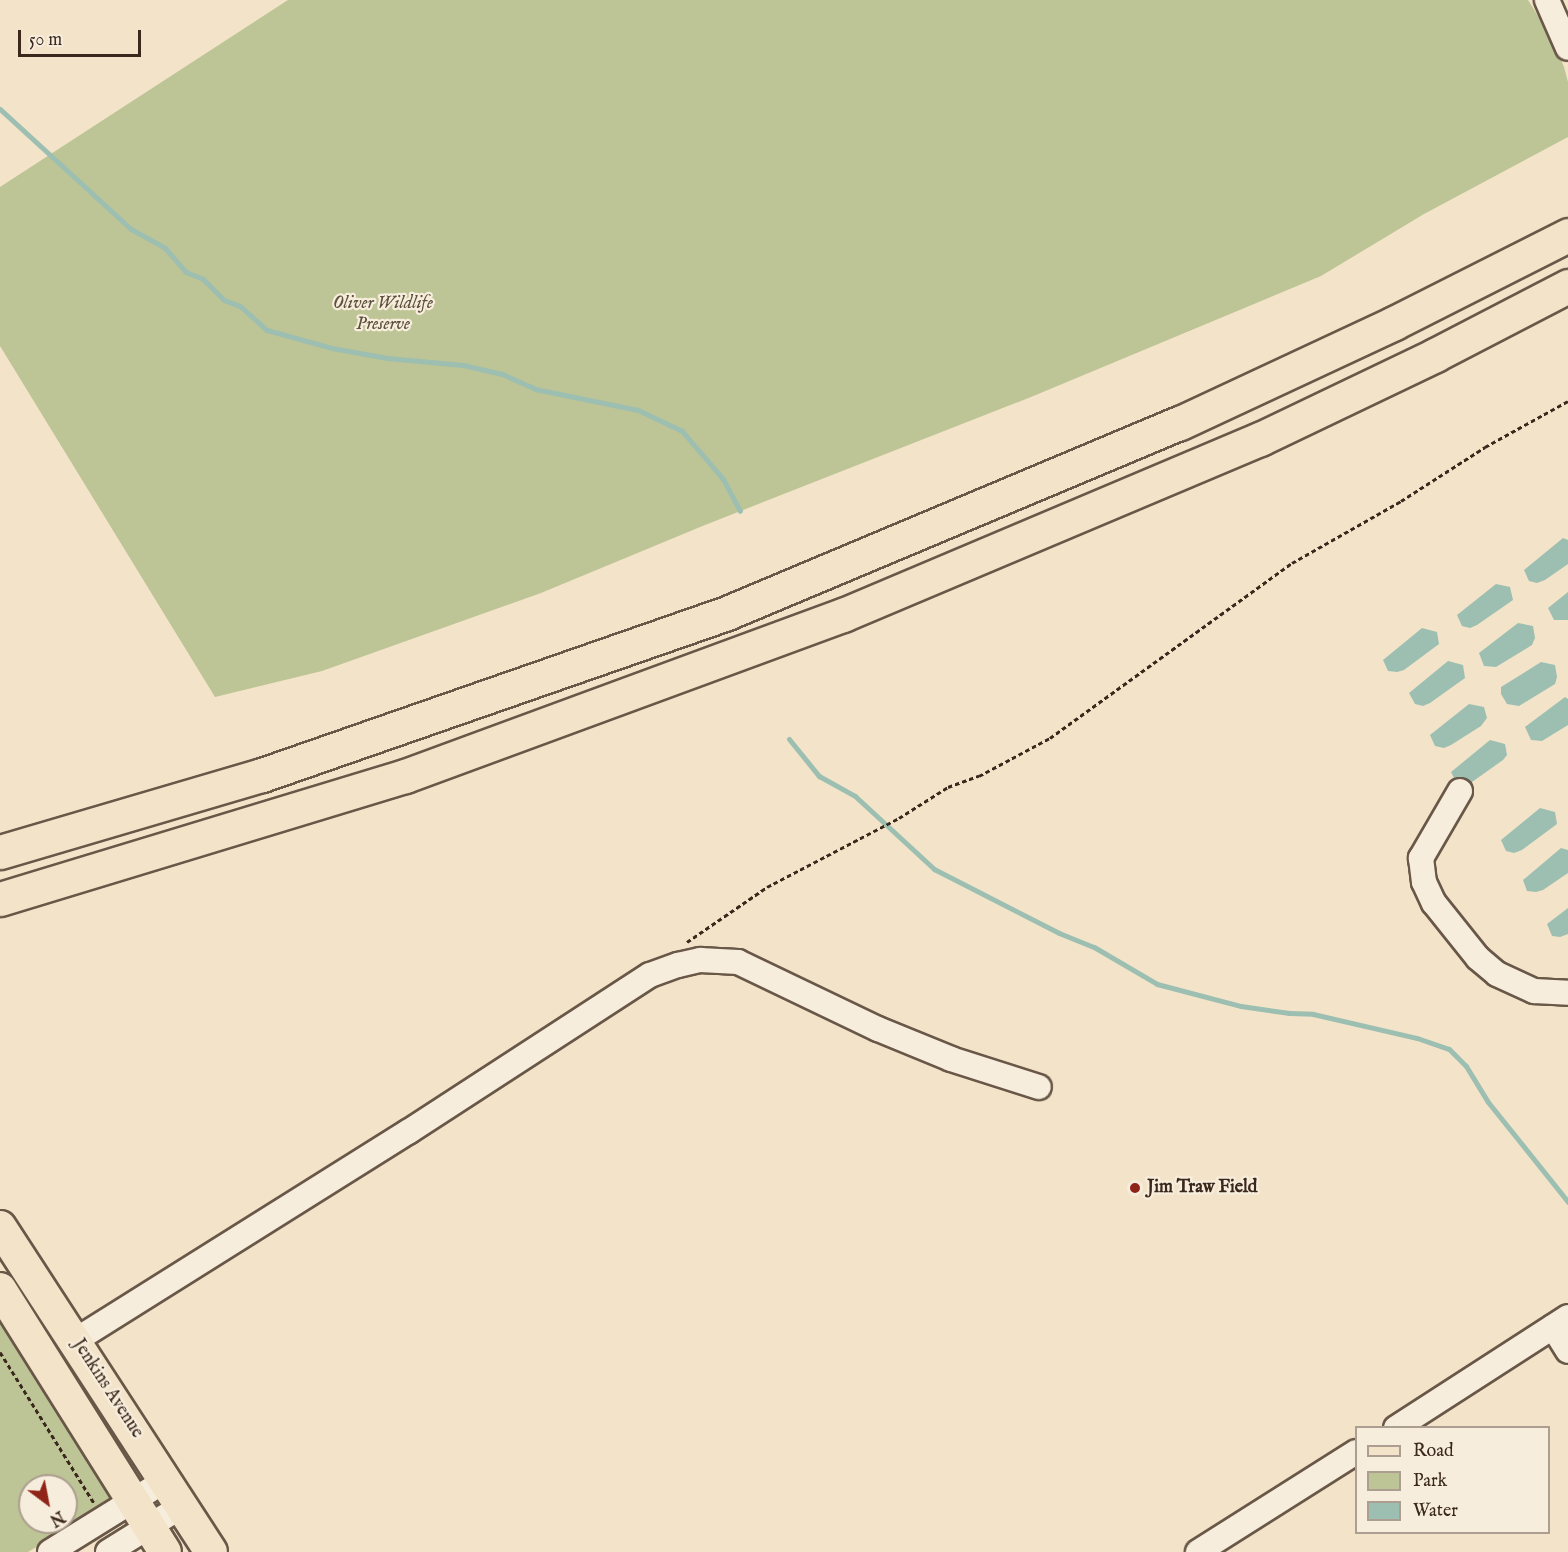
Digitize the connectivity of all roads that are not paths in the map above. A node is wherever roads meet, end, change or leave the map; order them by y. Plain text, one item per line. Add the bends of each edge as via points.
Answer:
1 (1547, 0) edge
2 (1568, 48) edge
3 (1568, 235) edge
4 (1568, 286) edge
5 (1460, 792) dead end
6 (0, 852) edge
7 (0, 899) edge
8 (1568, 993) edge
9 (1039, 1087) dead end
10 (0, 1227) edge
11 (0, 1289) edge
12 (1560, 1322) edge
13 (76, 1340) junction
14 (1568, 1351) edge
15 (1399, 1426) edge
16 (1355, 1453) edge
17 (166, 1480) junction
18 (182, 1506) junction
19 (149, 1526) edge
20 (50, 1552) edge
21 (108, 1552) edge
22 (211, 1552) edge
23 (1198, 1552) edge

1 - 2 street
3 - 6 highway via 1394,323 1180,423 727,613 262,775
4 - 7 highway via 1260,439 843,615 405,776
5 - 8 street via 1421,858 1424,882 1434,903 1478,958 1497,974 1534,991
9 - 13 street via 951,1059 878,1029 738,962 700,960 678,965 650,975
10 - 13 main road, Jenkins Avenue
11 - 19 main road, Jenkins Avenue
12 - 14 street
12 - 15 street
13 - 17 main road, Jenkins Avenue
16 - 23 street
17 - 18 main road, Jenkins Avenue
17 - 19 street
18 - 19 street
18 - 22 main road, Jenkins Avenue
19 - 20 street via 103,1519
19 - 21 street

